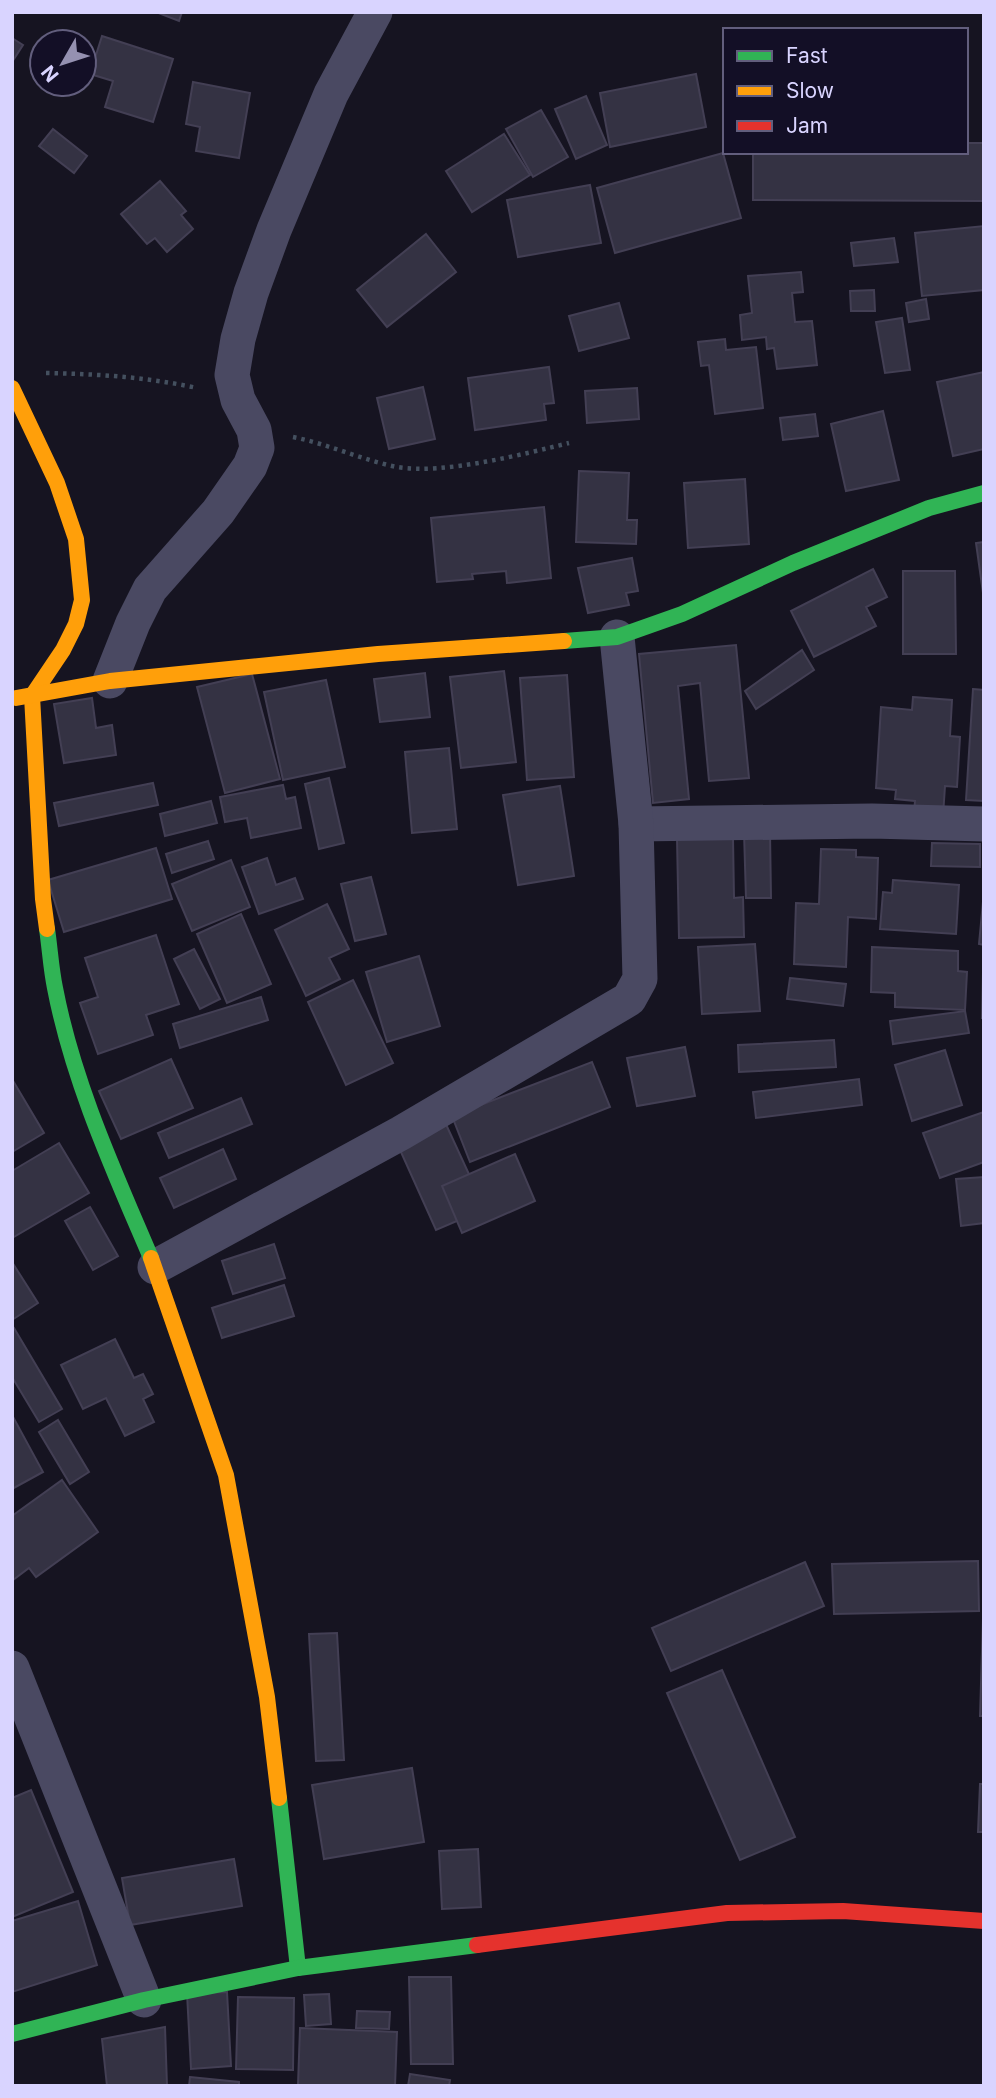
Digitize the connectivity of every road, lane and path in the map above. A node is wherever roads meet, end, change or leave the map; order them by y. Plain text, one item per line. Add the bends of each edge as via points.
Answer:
1 (375, 12) edge
2 (35, 373) dead end
3 (12, 387) edge
4 (238, 400) junction
5 (254, 430) junction
6 (569, 443) dead end
7 (984, 493) edge
8 (617, 637) junction
9 (110, 681) junction
10 (32, 696) junction
11 (12, 699) edge
12 (636, 824) junction
13 (984, 824) edge
14 (155, 1267) junction
15 (12, 1668) edge
16 (984, 1921) edge
17 (298, 1968) junction
18 (144, 2000) junction
19 (12, 2034) edge

1 - 4 street via 331,94 251,293 232,375
2 - 4 path via 165,381
3 - 10 street via 57,483 76,539 82,600 63,650
4 - 5 street
5 - 6 path via 296,437 400,467 480,462
5 - 9 street via 257,448 250,466 218,512 150,589
7 - 8 street via 929,508 682,614
8 - 9 street via 378,654
8 - 12 street
9 - 10 street
10 - 11 street
10 - 14 street via 43,898 55,989 75,1065
12 - 13 street
12 - 14 street via 640,979 629,999 401,1133
14 - 17 street via 226,1475 267,1697
15 - 18 street
16 - 17 street via 843,1911 727,1913
17 - 18 street
18 - 19 street

